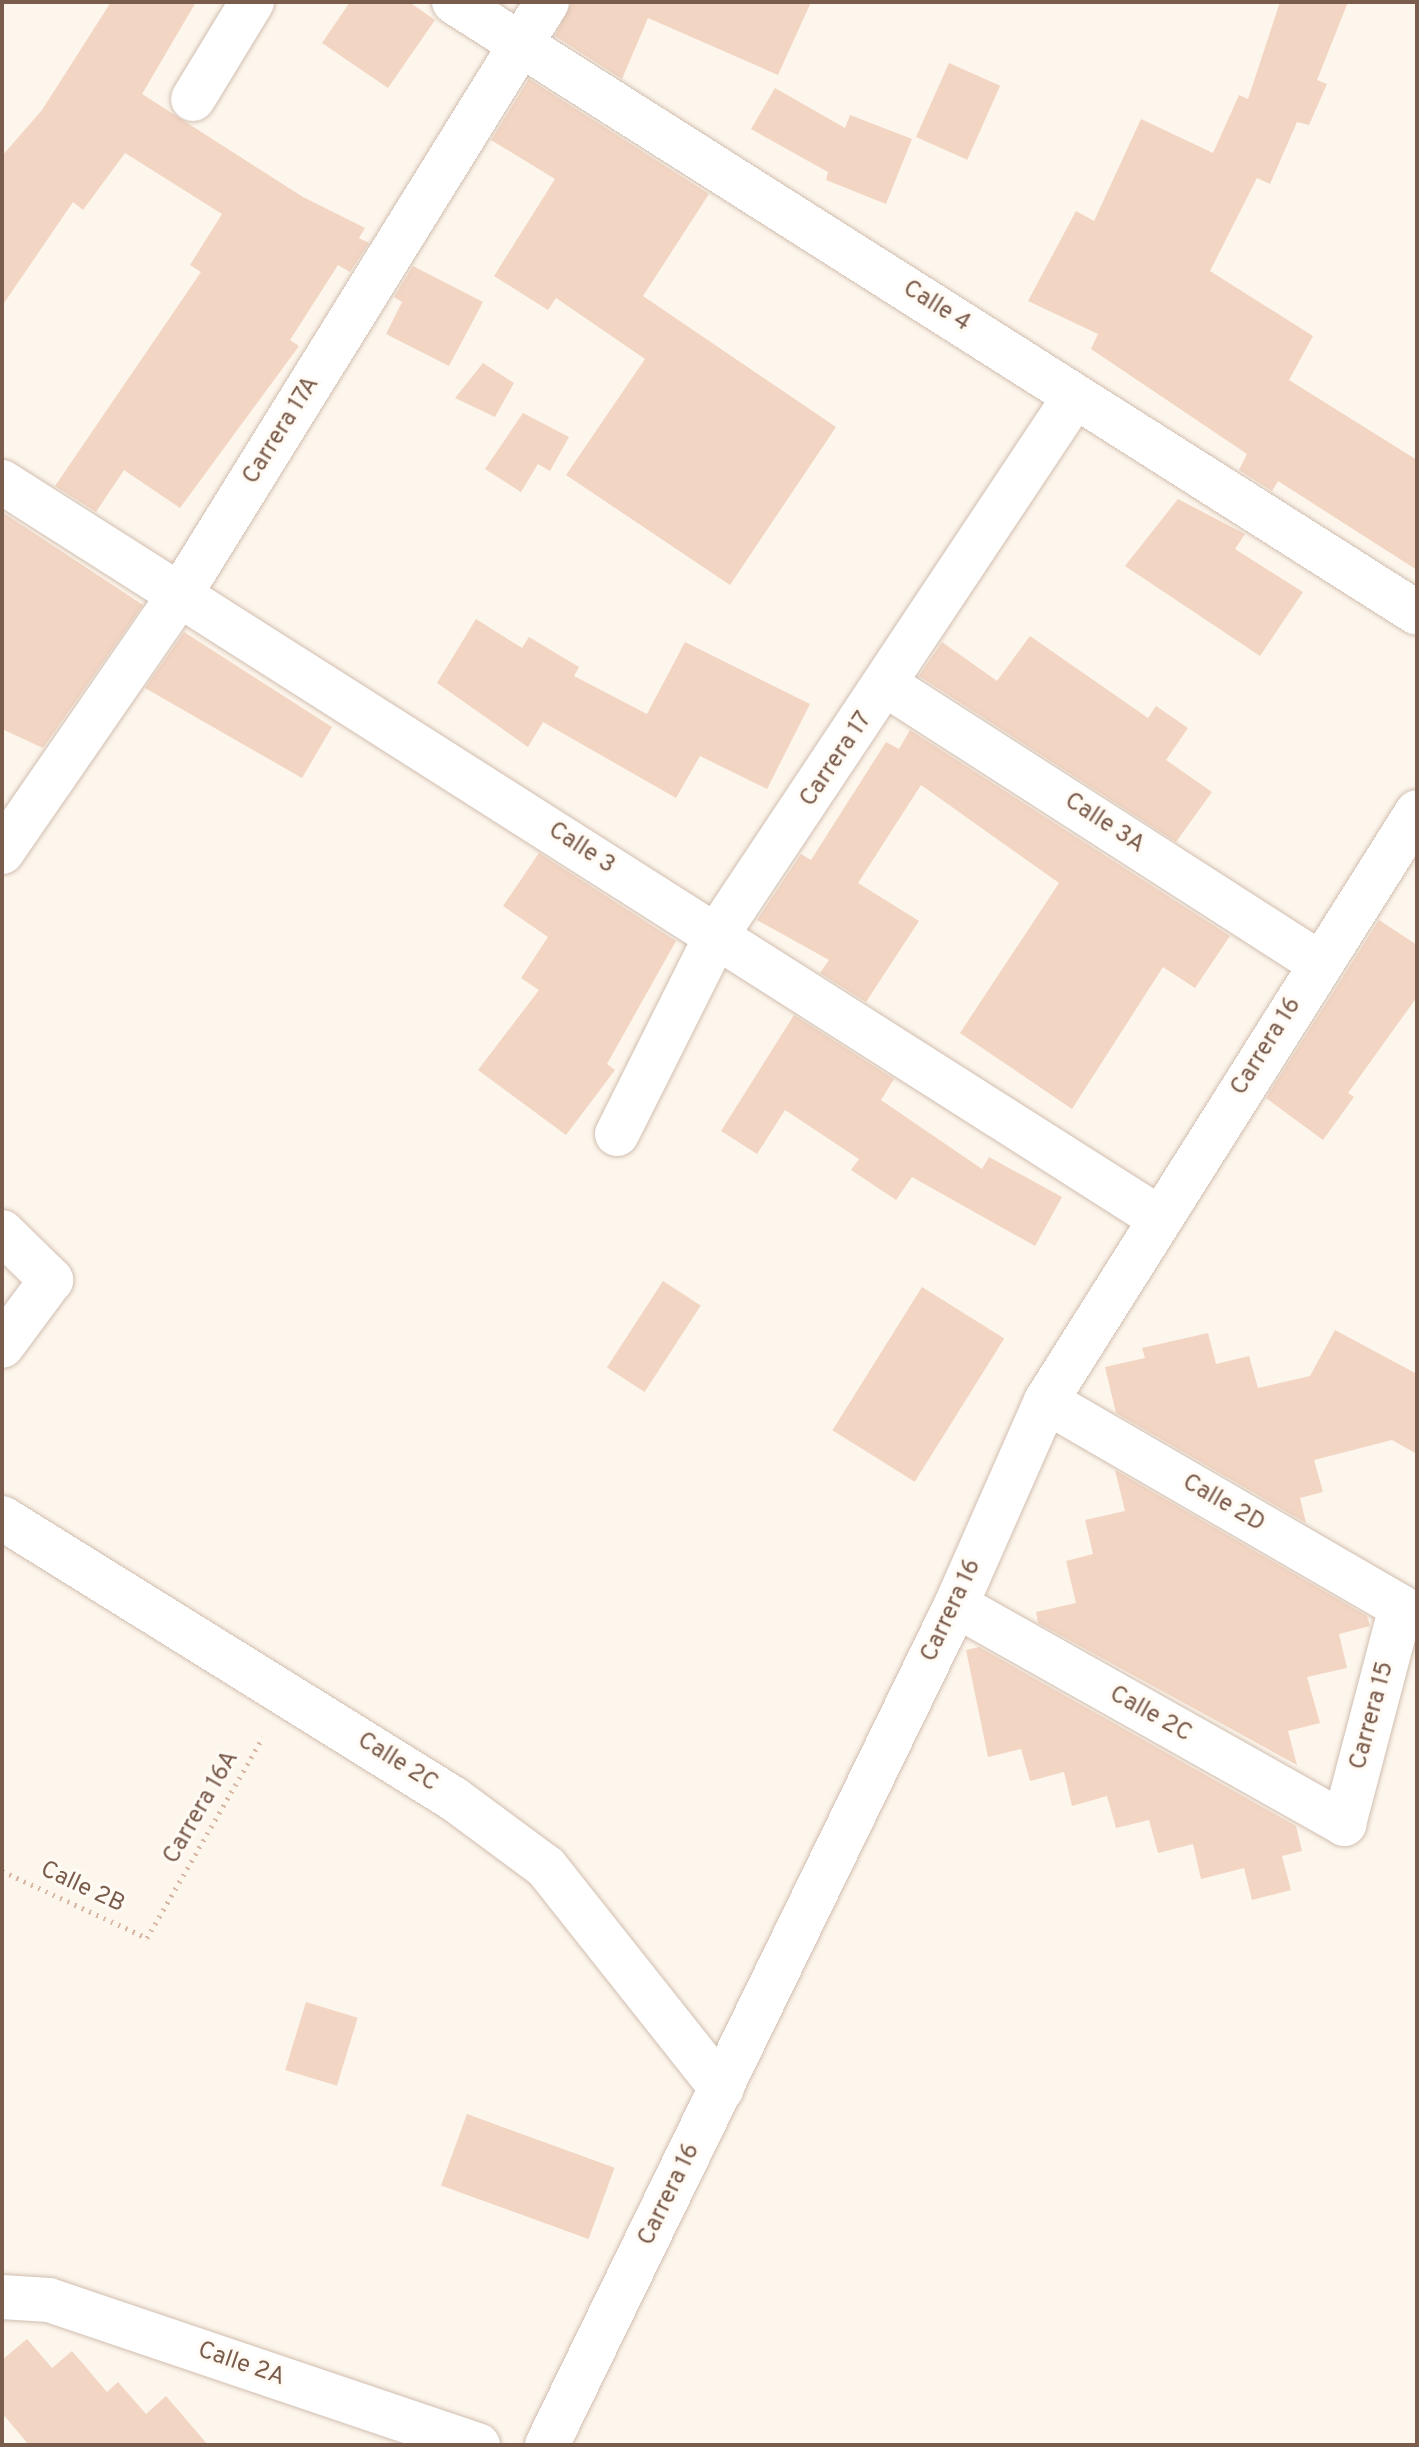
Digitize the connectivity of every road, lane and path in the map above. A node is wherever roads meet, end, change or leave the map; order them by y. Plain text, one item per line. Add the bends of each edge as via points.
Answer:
1 (252, 2) edge
2 (454, 2) edge
3 (547, 2) edge
4 (525, 47) junction
5 (193, 99) dead end
6 (1075, 396) junction
7 (2, 482) edge
8 (181, 593) junction
9 (1417, 613) edge
10 (888, 686) junction
11 (1417, 812) edge
12 (2, 852) edge
13 (716, 936) junction
14 (1319, 963) junction
15 (617, 1134) dead end
16 (1159, 1218) junction
17 (2, 1232) edge
18 (2, 1346) edge
19 (1046, 1401) junction
20 (2, 1518) edge
21 (956, 1605) junction
22 (1401, 1607) joint
23 (287, 1695) junction
24 (1344, 1824) joint
25 (2, 1871) edge
26 (147, 1938) joint
27 (722, 2089) junction
28 (2, 2297) edge
29 (478, 2445) edge
30 (547, 2445) edge

1 - 5 street
2 - 4 street, Calle 4
3 - 4 street, Carrera 17A
4 - 6 street, Calle 4
4 - 8 street, Carrera 17A
6 - 9 street, Calle 4
6 - 10 street, Carrera 17
7 - 8 street, Calle 3
8 - 12 street, Carrera 17A
8 - 13 street, Calle 3
10 - 13 street, Carrera 17
10 - 14 street, Calle 3A
11 - 14 street, Carrera 16
13 - 15 street, Carrera 17
13 - 16 street, Calle 3
14 - 16 street, Carrera 16
16 - 19 street, Carrera 16
17 - 18 street via 43,1266 51,1280
19 - 21 street, Carrera 16
19 - 22 street, Calle 2D
20 - 23 street, Calle 2C
21 - 24 street, Calle 2C
21 - 27 street, Carrera 16
22 - 24 street, Carrera 15
23 - 26 path, Carrera 16A
23 - 27 street, Calle 2C via 454,1799 546,1867
25 - 26 path, Calle 2B
27 - 30 street, Carrera 16
28 - 29 street, Calle 2A via 49,2300

